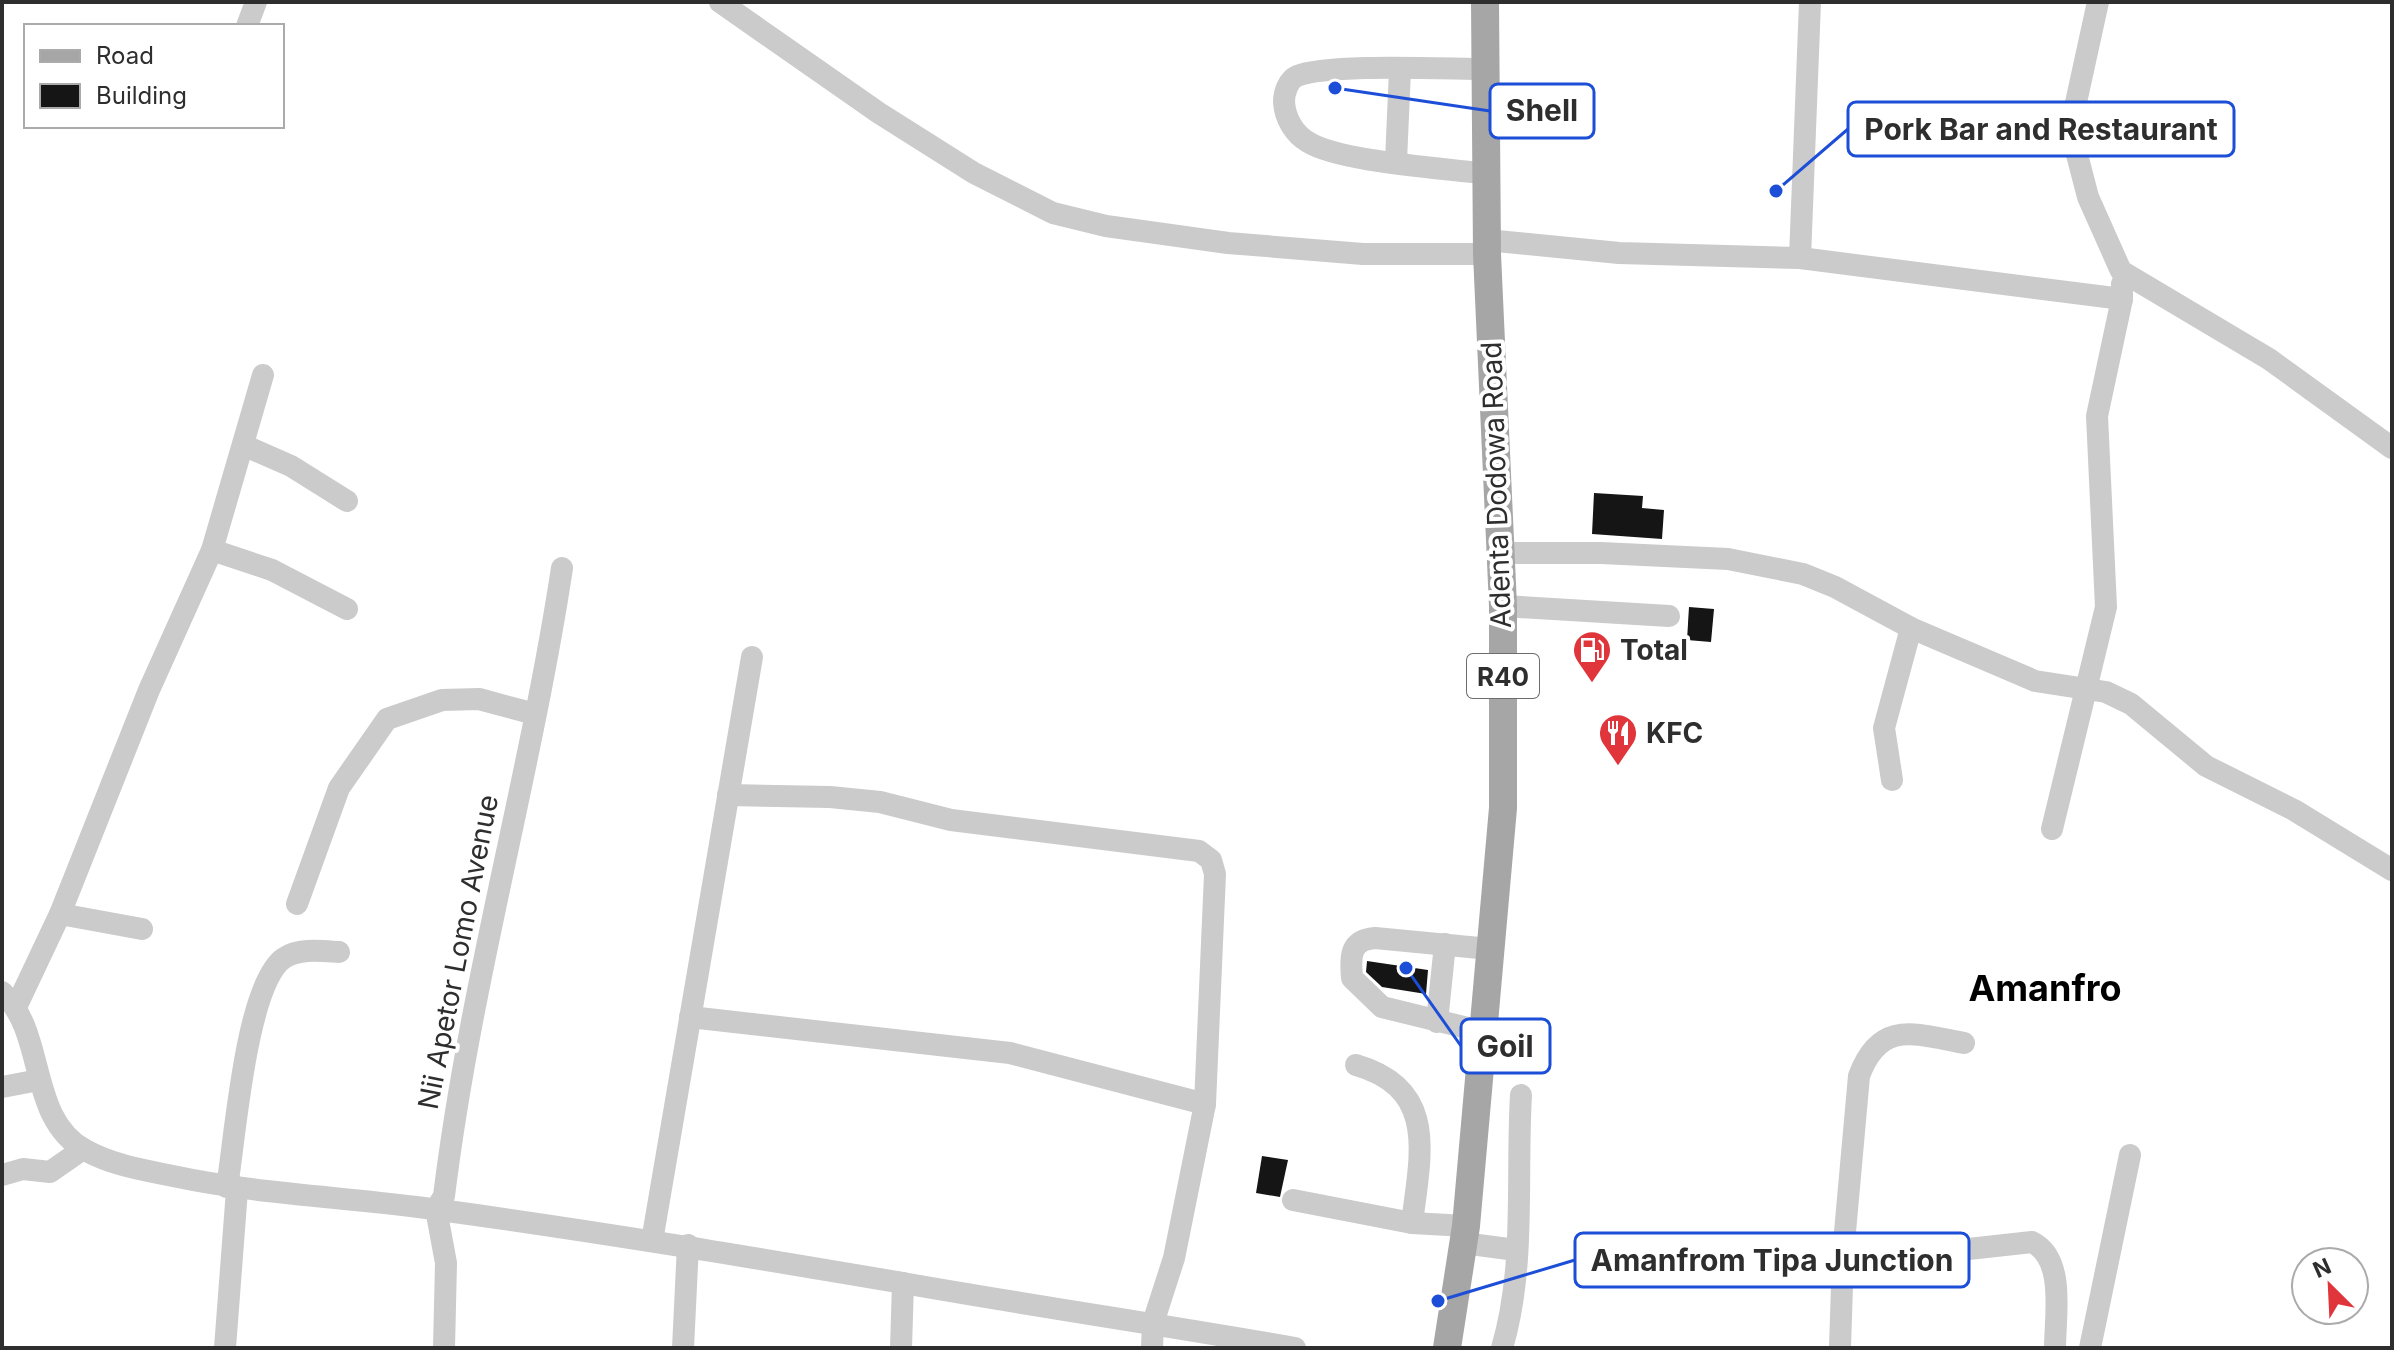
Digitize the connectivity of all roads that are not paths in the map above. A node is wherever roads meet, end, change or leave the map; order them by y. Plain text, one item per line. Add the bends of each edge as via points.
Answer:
1 (256, 2) edge
2 (720, 2) edge
3 (1485, 2) edge
4 (1810, 2) edge
5 (2098, 2) edge
6 (248, 24) edge
7 (1486, 69) junction
8 (1400, 70) junction
9 (1396, 161) junction
10 (1487, 174) junction
11 (1487, 247) junction
12 (1800, 258) junction
13 (2121, 271) junction
14 (2122, 299) junction
15 (263, 375) dead end
16 (243, 445) junction
17 (2392, 448) edge
18 (347, 501) dead end
19 (212, 550) junction
20 (1498, 553) junction
21 (562, 568) dead end
22 (1503, 606) junction
23 (347, 609) dead end
24 (1669, 616) dead end
25 (1911, 628) junction
26 (752, 657) dead end
27 (2085, 689) junction
28 (535, 714) junction
29 (1892, 780) dead end
30 (728, 795) junction
31 (2052, 829) dead end
32 (2392, 870) edge
33 (297, 904) dead end
34 (60, 914) junction
35 (142, 929) dead end
36 (1445, 944) junction
37 (1490, 949) junction
38 (339, 952) dead end
39 (9, 998) edge
40 (690, 1017) junction
41 (1437, 1022) junction
42 (1484, 1032) junction
43 (1964, 1043) dead end
44 (1356, 1065) dead end
45 (39, 1080) junction
46 (2, 1087) edge
47 (1521, 1095) dead end
48 (1205, 1104) junction
49 (83, 1149) junction
50 (2130, 1155) dead end
51 (2, 1175) edge
52 (232, 1189) junction
53 (1293, 1200) dead end
54 (436, 1209) junction
55 (1412, 1223) junction
56 (1464, 1234) junction
57 (652, 1241) junction
58 (688, 1245) junction
59 (1516, 1250) junction
60 (1843, 1254) junction
61 (903, 1283) junction
62 (1153, 1323) junction
63 (225, 1348) edge
64 (444, 1348) edge
65 (683, 1348) edge
66 (901, 1348) edge
67 (1152, 1348) edge
68 (1295, 1348) edge
69 (1447, 1348) edge
70 (1502, 1348) edge
71 (1840, 1348) edge
72 (2055, 1348) edge
73 (2090, 1348) edge

1 - 6 street
2 - 11 street via 914,136 1053,213 1228,243 1363,254
3 - 7 main road, Adenta Dodowa Road / R40
4 - 12 street
5 - 13 street via 2075,107 2074,143 2088,197
7 - 8 street
7 - 10 main road, Adenta Dodowa Road / R40
8 - 9 street
8 - 9 street via 1297,76 1284,99 1287,119 1307,142 1333,152
9 - 10 street
10 - 11 main road, Adenta Dodowa Road / R40
11 - 12 street
11 - 20 main road, Adenta Dodowa Road / R40
12 - 14 street
13 - 14 street
13 - 17 street via 2269,359
14 - 27 street via 2097,416 2106,607
15 - 16 street
16 - 18 street via 282,461
16 - 19 street
19 - 23 street via 272,570
19 - 34 street via 149,690
20 - 22 main road, Adenta Dodowa Road / R40
20 - 25 street via 1615,553 1765,565 1835,587
21 - 28 street, Nii Apetor Lomo Avenue
22 - 24 street
22 - 37 main road, Adenta Dodowa Road / R40 via 1503,808
25 - 27 street via 2035,681
25 - 29 street via 1884,728
26 - 30 street
27 - 31 street
27 - 32 street via 2131,704 2206,766 2294,810
28 - 33 street via 479,699 442,700 387,719 339,788
28 - 54 street, Nii Apetor Lomo Avenue via 444,1196
30 - 40 street
30 - 48 street via 880,802 951,820 1199,851 1211,860 1215,874
34 - 35 street
34 - 39 street
36 - 37 street
36 - 41 street
36 - 41 street via 1364,939 1353,947 1350,958 1352,978 1382,1007
37 - 42 main road, Adenta Dodowa Road / R40
38 - 52 street via 286,957 269,973 256,1003
39 - 45 street via 32,1046
40 - 48 street via 1010,1053
40 - 57 street
41 - 42 street
42 - 56 main road, Adenta Dodowa Road / R40
43 - 60 street via 1908,1033 1890,1036 1867,1055 1859,1076
44 - 55 street via 1382,1072 1406,1096 1419,1119 1422,1141
45 - 46 street
45 - 49 street via 61,1132
47 - 59 street
48 - 62 street via 1174,1258
49 - 51 street via 50,1172 23,1169
49 - 52 street via 123,1166
50 - 73 street
52 - 54 street
52 - 63 street
53 - 55 street
54 - 57 street
54 - 64 street, Nii Apetor Lomo Avenue via 446,1263
55 - 56 street
56 - 59 street
56 - 69 main road, Adenta Dodowa Road / R40
57 - 58 street
58 - 61 street
58 - 65 street
59 - 70 street via 1511,1316
60 - 71 street
60 - 72 street via 1905,1256 2032,1242 2049,1258 2056,1283
61 - 62 street
61 - 66 street
62 - 67 street
62 - 68 street

